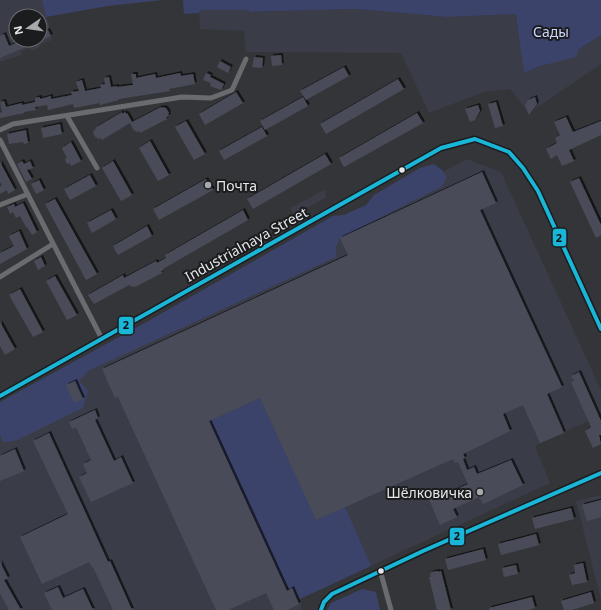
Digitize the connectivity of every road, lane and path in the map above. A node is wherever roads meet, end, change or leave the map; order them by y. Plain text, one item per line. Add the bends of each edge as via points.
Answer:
1 (246, 59) dead end
2 (67, 116) junction
3 (0, 130) edge
4 (0, 140) edge
5 (97, 168) dead end
6 (28, 194) junction
7 (0, 205) edge
8 (53, 244) junction
9 (0, 277) edge
10 (601, 329) edge
11 (102, 339) junction
12 (0, 396) edge
13 (601, 473) edge
14 (380, 570) junction
15 (321, 610) edge
16 (391, 610) edge

1 - 2 street via 232,90 211,98 182,97
2 - 3 street via 13,124
2 - 5 street
4 - 6 street
6 - 7 street
6 - 8 street
8 - 9 street
8 - 11 street
10 - 11 street, Industrialnaya Street via 538,191 523,168 509,152 475,140 441,148
11 - 12 street, Industrialnaya Street
13 - 14 street
14 - 15 street via 332,594 324,602
14 - 16 street

